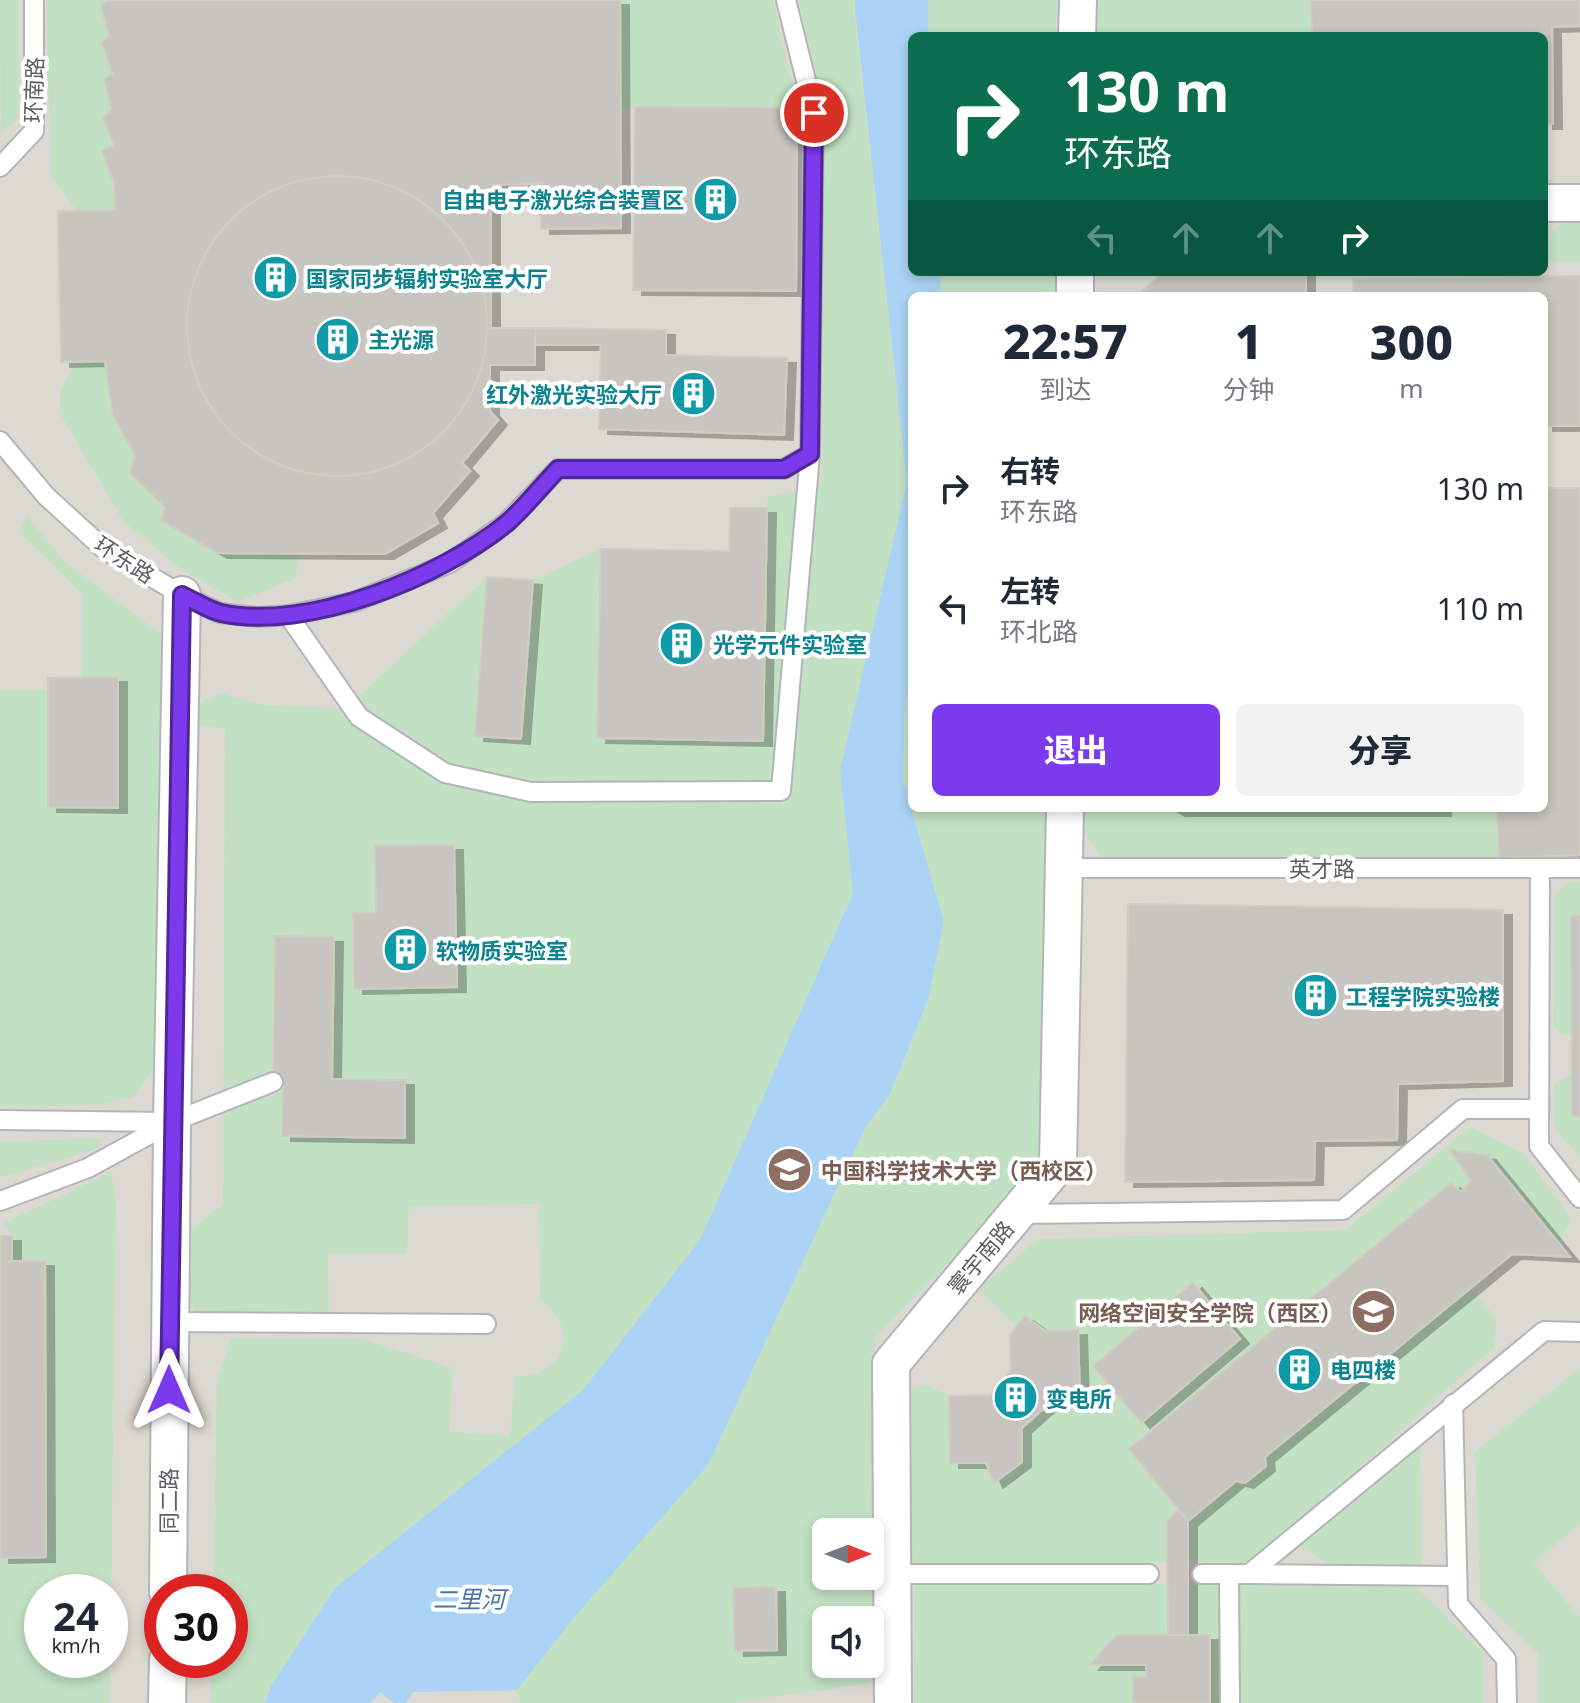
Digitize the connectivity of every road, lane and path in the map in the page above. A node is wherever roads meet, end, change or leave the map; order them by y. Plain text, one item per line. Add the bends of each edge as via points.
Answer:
1 (34, 0) edge
2 (786, 0) edge
3 (1078, 0) edge
4 (1077, 32) edge
5 (0, 167) edge
6 (1548, 203) edge
7 (1580, 203) edge
8 (0, 441) edge
9 (810, 454) junction
10 (182, 595) junction
11 (288, 615) junction
12 (1065, 812) edge
13 (1064, 868) junction
14 (1540, 868) junction
15 (1580, 868) edge
16 (273, 1082) dead end
17 (1539, 1109) junction
18 (0, 1120) edge
19 (172, 1122) junction
20 (1580, 1198) edge
21 (0, 1201) edge
22 (1016, 1214) junction
23 (169, 1322) junction
24 (486, 1324) dead end
25 (1580, 1332) edge
26 (1453, 1404) junction
27 (168, 1574) edge
28 (891, 1574) junction
29 (1149, 1574) dead end
30 (1202, 1574) dead end
31 (1229, 1574) junction
32 (1249, 1574) junction
33 (1457, 1576) junction
34 (168, 1678) edge
35 (167, 1703) edge
36 (893, 1703) edge
37 (1230, 1703) edge
38 (1507, 1703) edge

1 - 5 lane, 环南路 via 34,131
2 - 9 lane via 814,113
3 - 4 street
6 - 7 street
8 - 10 lane, 环东路 via 46,496 104,549
9 - 11 lane, 环东路 via 784,469 558,469 507,522 450,563 354,602
9 - 11 lane via 781,791 531,792 445,773 359,717
10 - 11 lane, 环东路 via 220,613
10 - 19 street, 同二路
12 - 13 street, 寰宇南路
13 - 14 lane, 英才路
13 - 22 street, 寰宇南路 via 1058,1164
14 - 15 lane, 英才路
14 - 17 lane
16 - 19 lane
17 - 20 lane via 1539,1146
17 - 22 lane via 1463,1109 1343,1210
18 - 19 lane
19 - 21 lane via 88,1168
19 - 23 street, 同二路
22 - 28 street, 寰宇南路 via 891,1364
23 - 24 lane
23 - 27 street, 同二路
25 - 26 lane via 1544,1331
26 - 32 lane
26 - 33 lane
28 - 29 lane
28 - 36 street, 寰宇南路
30 - 31 lane
31 - 32 lane
31 - 37 lane
32 - 33 lane
33 - 38 lane via 1458,1604 1506,1659
34 - 35 street

